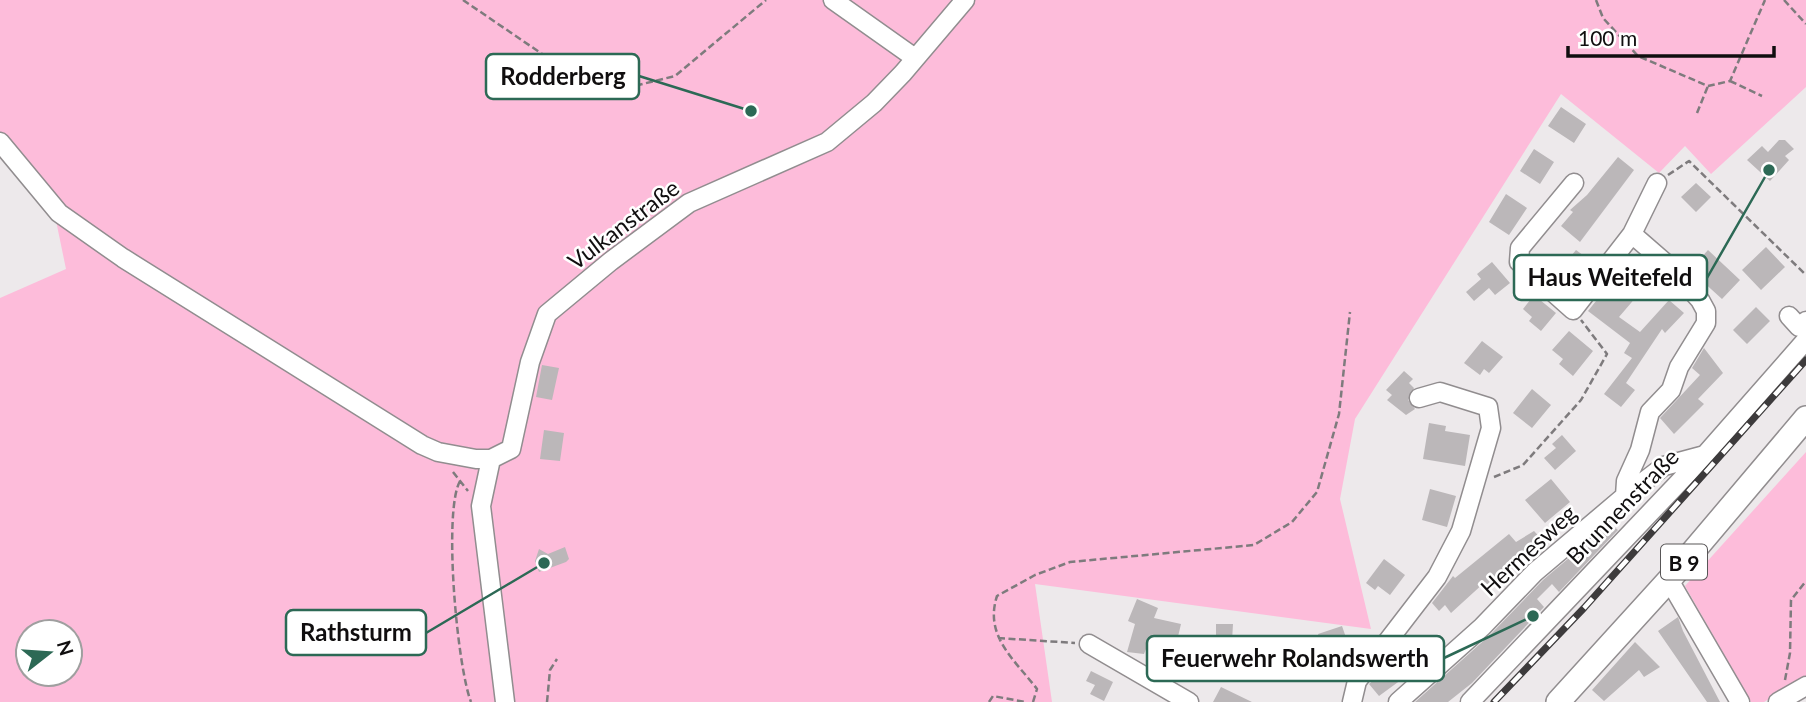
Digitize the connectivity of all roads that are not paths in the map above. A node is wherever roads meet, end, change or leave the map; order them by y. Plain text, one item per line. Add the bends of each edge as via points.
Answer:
1 (833, 0) edge
2 (965, 0) edge
3 (915, 58) junction
4 (0, 142) edge
5 (1574, 183) dead end
6 (1657, 183) road end
7 (1632, 234) junction
8 (1806, 340) edge
9 (1419, 398) dead end
10 (1806, 418) edge
11 (1704, 455) junction
12 (491, 459) junction
13 (1625, 496) junction
14 (1669, 580) junction
15 (1089, 644) road end
16 (1806, 686) edge
17 (1783, 699) edge
18 (505, 702) edge
19 (1189, 702) edge
20 (1352, 702) edge
21 (1398, 702) edge
22 (1470, 702) edge
23 (1558, 702) edge
24 (1740, 702) edge

1 - 3 street
2 - 3 street, Vulkanstraße
3 - 12 street, Vulkanstraße via 874,103 827,142 689,203 547,314 530,362 511,449
4 - 12 street via 59,212 113,251 422,445 438,452
5 - 7 street via 1520,248 1519,262 1573,310
6 - 7 street
7 - 13 street via 1700,300 1706,323 1679,367 1671,390 1650,412
8 - 11 street, Brunnenstraße
9 - 20 street via 1440,392 1488,407 1491,428 1461,531 1437,577 1357,681
10 - 14 main road, B 9
11 - 13 street, Hermesweg via 1664,466
11 - 22 street, Brunnenstraße
12 - 18 street via 481,506
13 - 21 street, Hermesweg via 1543,564 1482,627
14 - 23 main road, B 9
14 - 24 street
15 - 19 street
16 - 17 street

